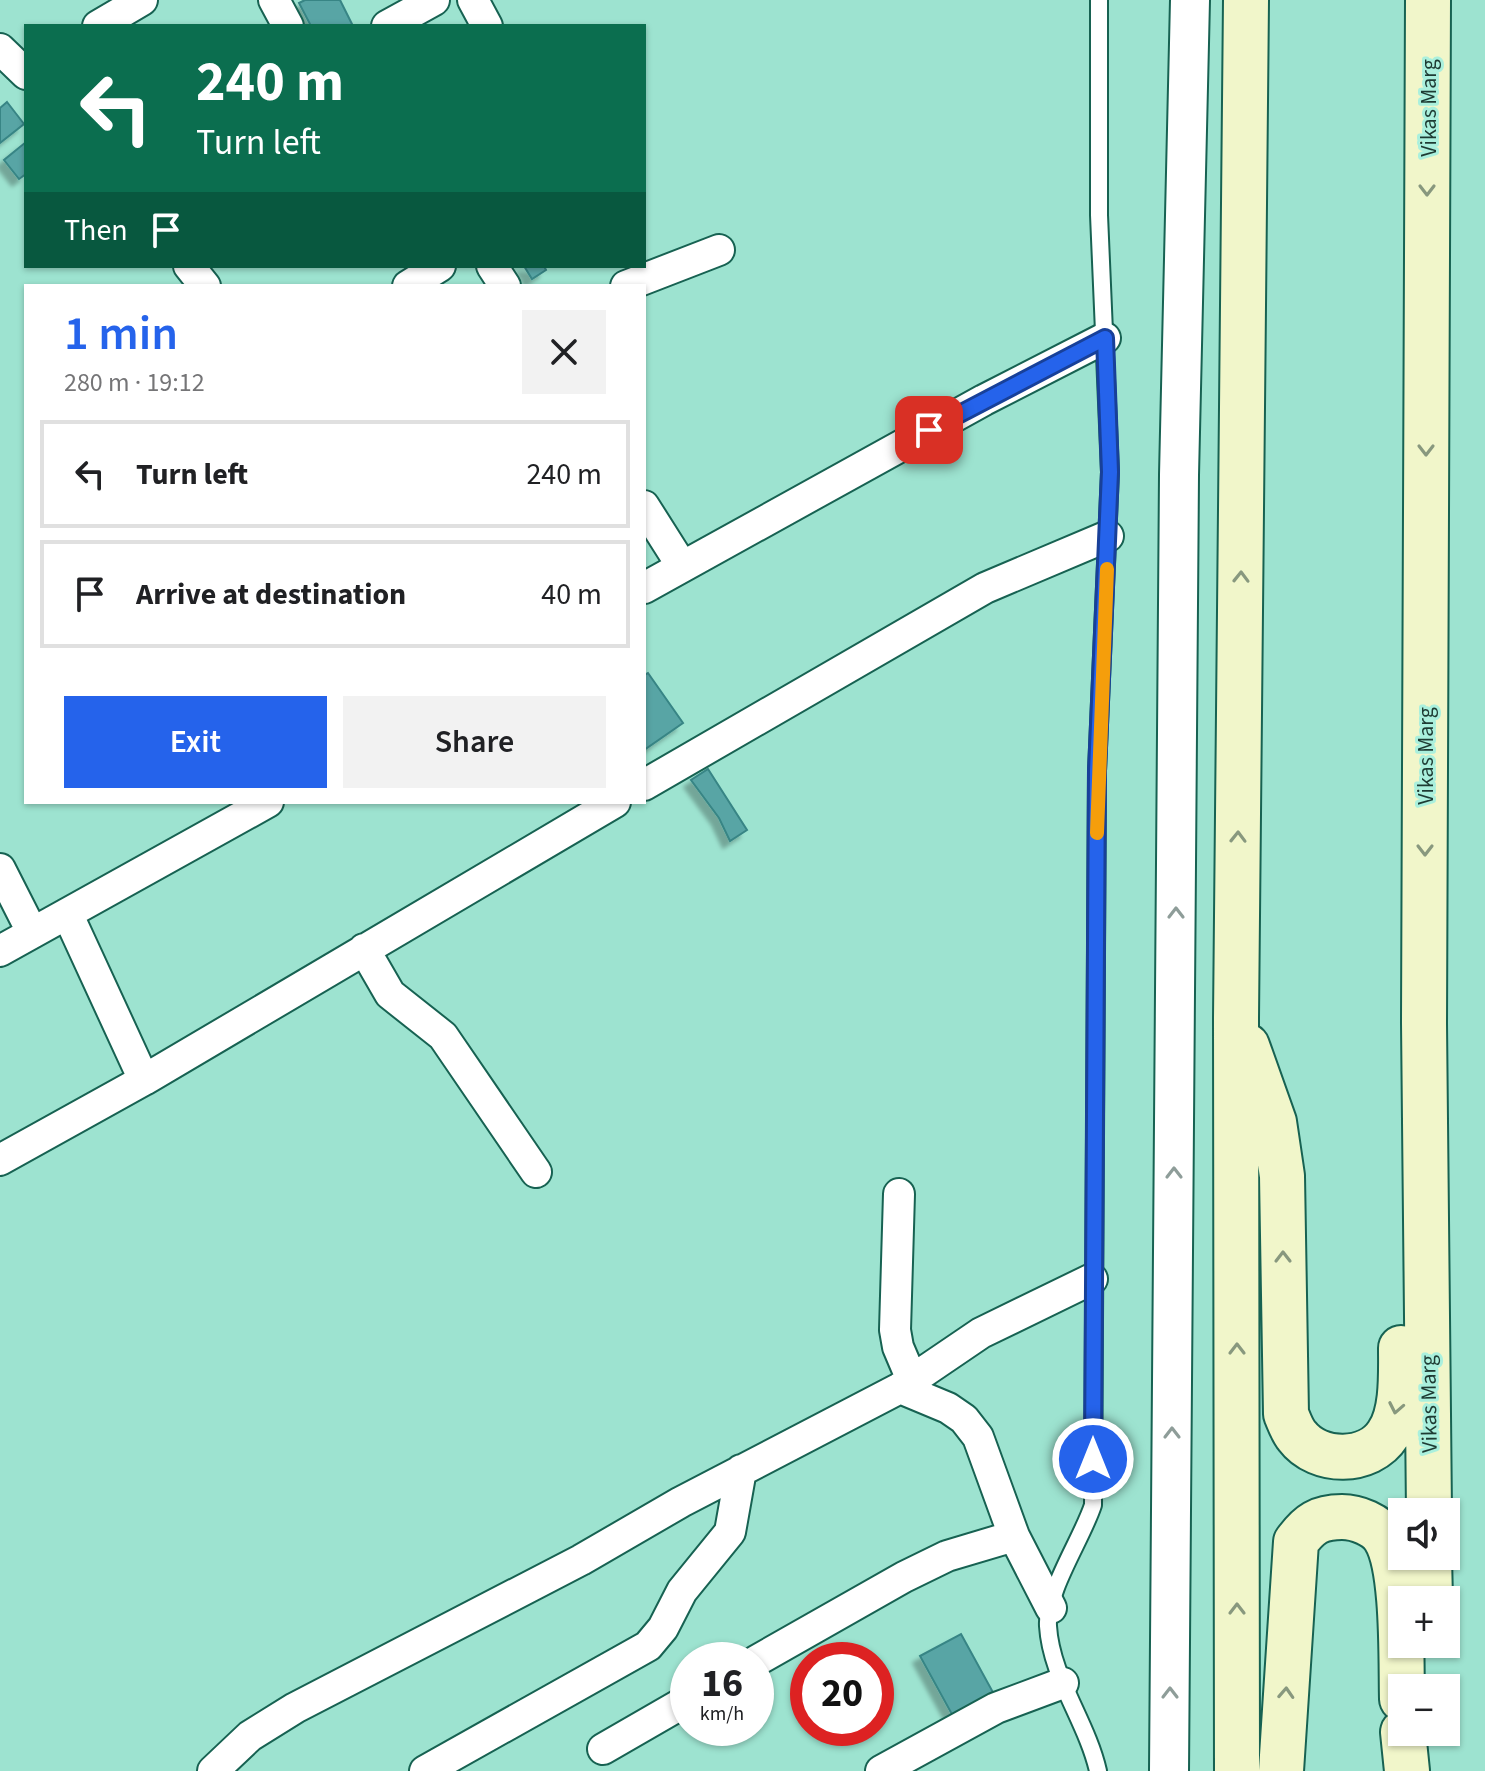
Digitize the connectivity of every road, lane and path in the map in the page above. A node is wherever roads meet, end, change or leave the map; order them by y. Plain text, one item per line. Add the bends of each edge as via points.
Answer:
1 (142, 0) edge
2 (274, 0) edge
3 (434, 0) edge
4 (473, 0) edge
5 (1099, 0) edge
6 (1190, 0) edge
7 (1246, 0) edge
8 (1428, 0) edge
9 (397, 14) edge
10 (101, 24) edge
11 (287, 24) edge
12 (486, 24) edge
13 (0, 49) edge
14 (24, 70) edge
15 (719, 250) dead end
16 (437, 268) edge
17 (411, 284) edge
18 (631, 284) edge
19 (1105, 338) junction
20 (646, 509) edge
21 (1108, 536) junction
22 (682, 566) junction
23 (646, 587) edge
24 (646, 784) edge
25 (264, 804) edge
26 (612, 804) edge
27 (0, 869) edge
28 (68, 915) junction
29 (32, 932) junction
30 (364, 949) junction
31 (0, 951) edge
32 (1236, 1018) junction
33 (1424, 1023) junction
34 (144, 1080) junction
35 (0, 1160) edge
36 (536, 1172) dead end
37 (899, 1194) dead end
38 (1092, 1279) junction
39 (906, 1384) junction
40 (741, 1470) junction
41 (1429, 1498) edge
42 (1014, 1536) junction
43 (1051, 1608) junction
44 (774, 1651) edge
45 (1401, 1674) edge
46 (1063, 1683) junction
47 (670, 1710) edge
48 (1404, 1746) edge
49 (1430, 1746) edge
50 (603, 1749) dead end
51 (213, 1771) edge
52 (425, 1771) edge
53 (881, 1771) edge
54 (1098, 1771) edge
55 (1169, 1771) edge
56 (1237, 1771) edge
57 (1281, 1771) edge
58 (1407, 1771) edge
59 (1431, 1771) edge

1 - 10 street
2 - 11 street
3 - 9 street
4 - 12 street
5 - 19 lane
55 -> 6 street via 1179,507
32 -> 7 main road
8 -> 33 main road, Vikas Marg
13 - 14 street
15 - 18 street
16 - 17 street
19 - 21 lane
19 - 22 street
20 - 22 street
21 - 24 street via 985,588
21 - 38 lane via 1097,771
22 - 23 street
25 - 28 street
26 - 30 street
27 - 29 street
28 - 29 street
28 - 34 street
29 - 31 street
30 - 34 street
30 - 36 street via 390,994 430,1022 452,1048
33 -> 32 main road via 1404,1205 1397,1407 1390,1432 1375,1449 1334,1457 1314,1451 1297,1436 1286,1414 1282,1176 1274,1122
56 -> 32 main road
33 - 41 main road, Vikas Marg
34 - 35 street
37 - 39 street via 895,1330
38 - 39 street via 981,1333
38 - 43 lane via 1093,1505
39 - 40 street
39 - 42 street via 964,1419 978,1437
40 - 51 street via 581,1560 295,1708 250,1736
40 - 52 street via 730,1532 682,1591 648,1646
42 - 43 street
42 - 44 street via 947,1556
43 - 46 lane via 1048,1625
57 -> 45 main road via 1296,1542 1308,1525 1327,1517 1348,1517 1384,1536 1394,1559
46 - 53 street via 996,1708
46 - 54 lane
47 - 50 street
48 - 58 main road
49 - 59 main road

